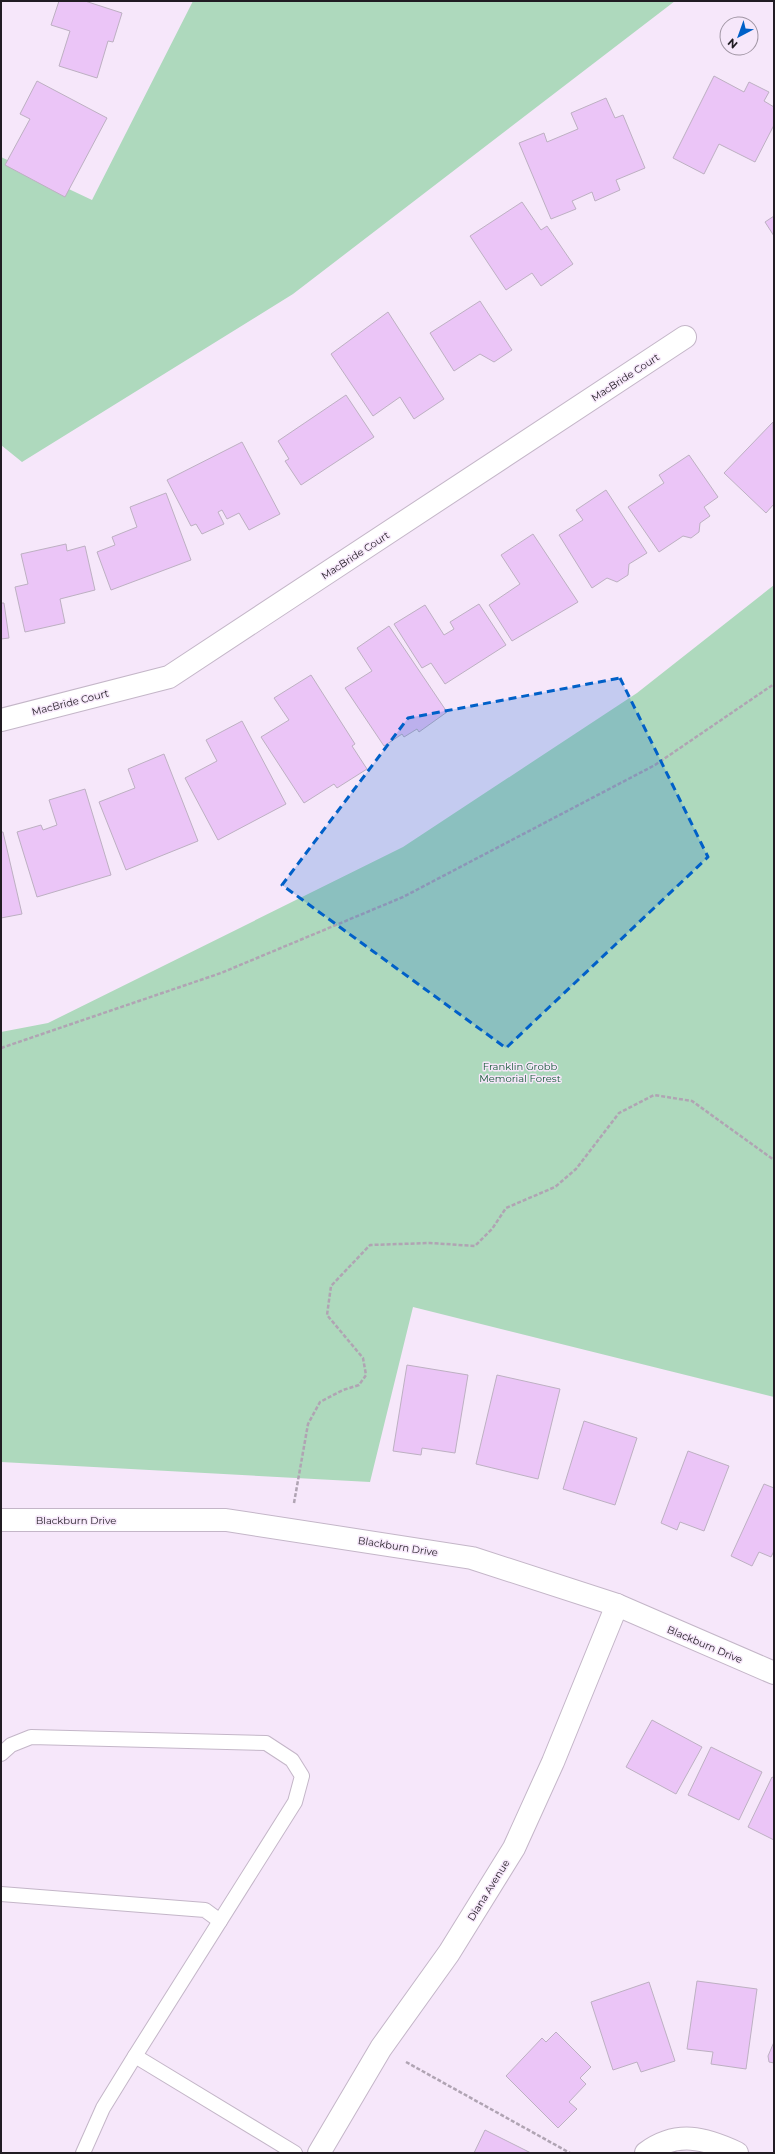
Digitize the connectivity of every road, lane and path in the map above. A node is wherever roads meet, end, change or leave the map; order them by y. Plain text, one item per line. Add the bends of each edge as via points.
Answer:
1 (685, 337) dead end
2 (774, 684) edge
3 (1, 720) edge
4 (1, 1048) edge
5 (774, 1160) edge
6 (1, 1520) edge
7 (290, 1530) junction
8 (617, 1605) junction
9 (774, 1673) edge
10 (1, 1754) edge
11 (1, 1894) edge
12 (220, 1921) junction
13 (381, 2048) junction
14 (135, 2056) junction
15 (83, 2153) edge
16 (295, 2153) edge
17 (319, 2153) edge
18 (570, 2153) edge
19 (646, 2153) edge
20 (737, 2153) edge

1 - 3 street, MacBride Court via 169,677
2 - 4 path via 655,765 403,897 221,973
5 - 7 path via 692,1101 654,1094 619,1112 576,1169 555,1187 506,1208 492,1229 475,1246 430,1242 370,1246 331,1286 327,1315 363,1358 366,1375 359,1385 320,1402 308,1424
6 - 7 street, Blackburn Drive via 226,1520
7 - 8 street, Blackburn Drive via 472,1558
8 - 9 street, Blackburn Drive
8 - 13 street, Diana Avenue via 553,1762 514,1848 449,1953
10 - 12 lane via 11,1745 31,1737 266,1743 292,1760 302,1776 295,1802
11 - 12 lane via 205,1910
12 - 14 lane
13 - 17 street, Diana Avenue
13 - 18 path
14 - 15 lane via 103,2108
14 - 16 lane
19 - 20 street via 664,2142 693,2138 711,2141

